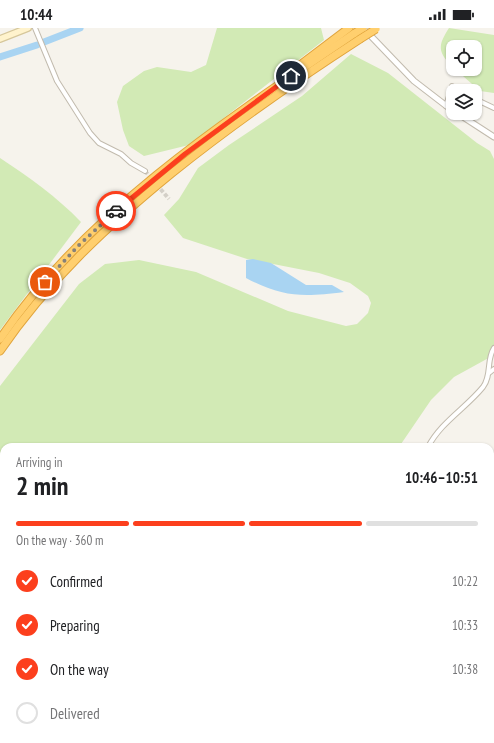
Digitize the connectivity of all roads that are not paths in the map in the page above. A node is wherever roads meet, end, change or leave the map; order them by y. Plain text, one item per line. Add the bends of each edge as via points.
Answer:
1 (28, 28) edge
2 (35, 28) edge
3 (363, 28) edge
4 (376, 28) edge
5 (355, 33) edge
6 (0, 39) edge
7 (482, 102) edge
8 (446, 106) edge
9 (494, 108) edge
10 (468, 120) edge
11 (494, 137) edge
12 (145, 171) tunnel mouth
13 (0, 339) edge
14 (494, 348) edge
15 (0, 351) edge
16 (494, 369) edge
17 (489, 373) junction
18 (431, 443) edge

1 - 6 main road
2 - 12 street via 57,81 90,133 100,143 122,154
3 - 5 highway, bridge
3 - 8 street via 414,81
4 - 5 highway, bridge
5 - 13 highway via 246,108 138,191 84,241 45,282
5 - 15 highway via 132,206 67,268 30,310
7 - 9 street
10 - 11 street
14 - 17 street
16 - 17 street
17 - 18 street via 483,386 442,427

